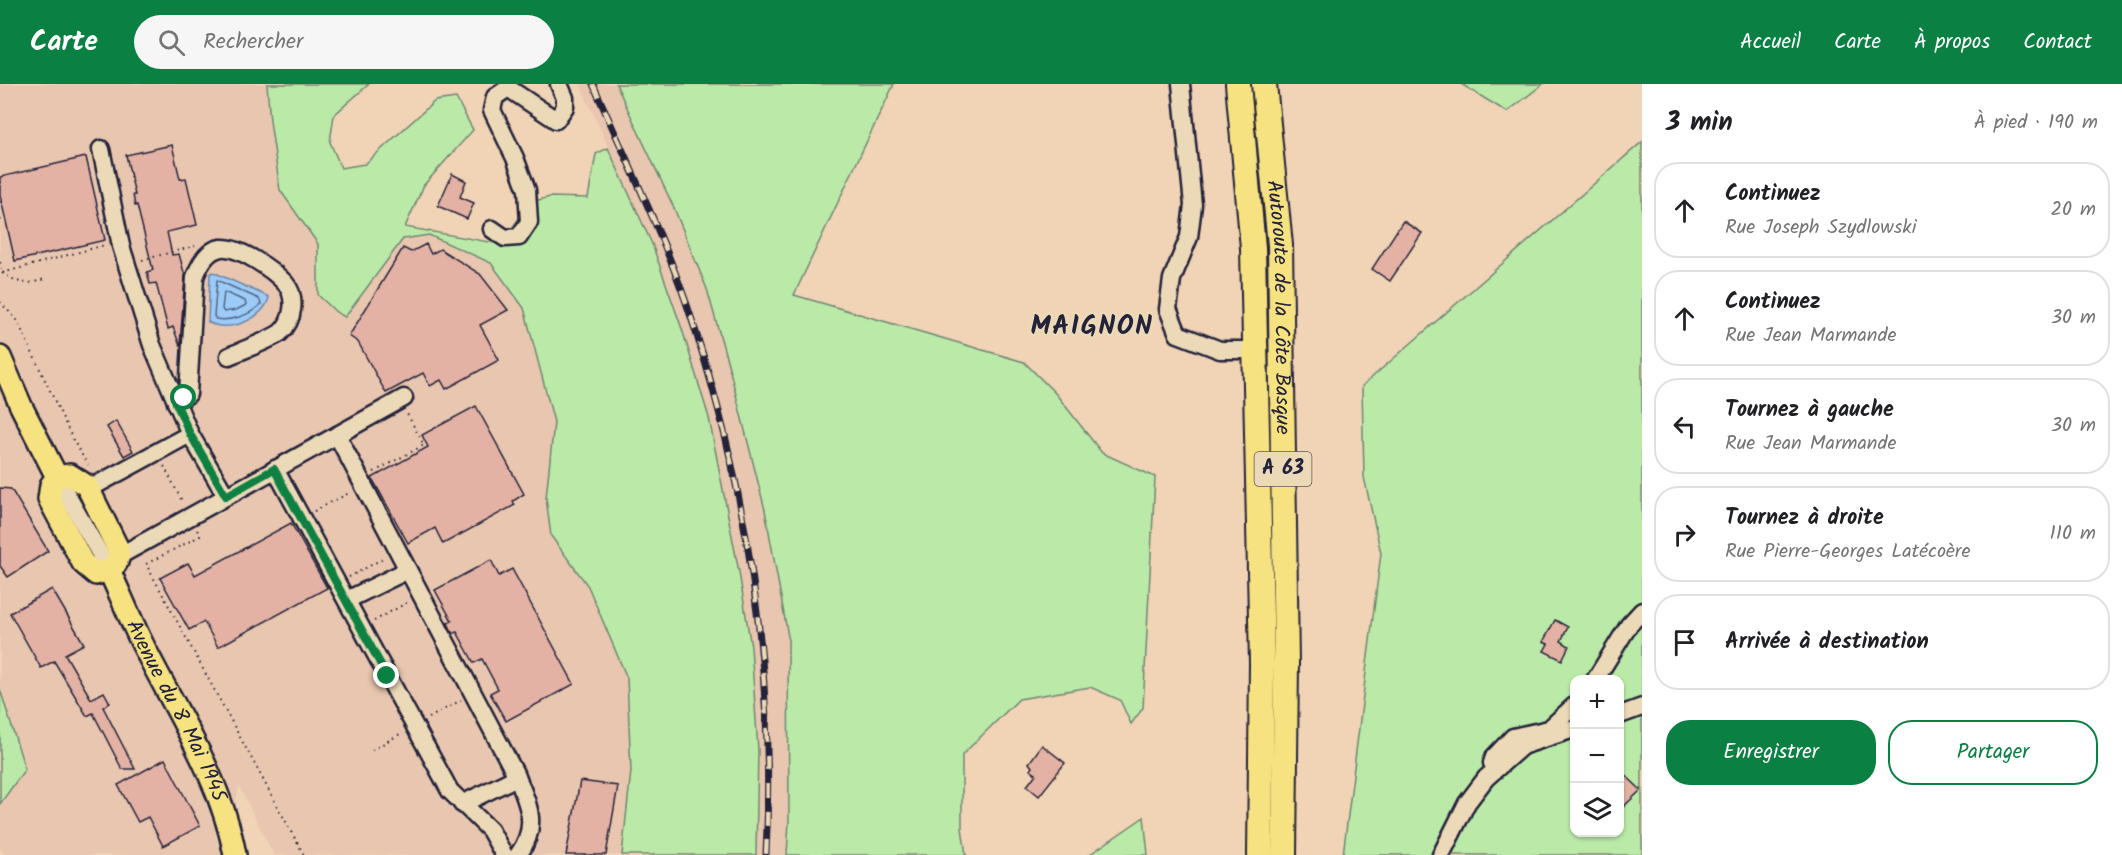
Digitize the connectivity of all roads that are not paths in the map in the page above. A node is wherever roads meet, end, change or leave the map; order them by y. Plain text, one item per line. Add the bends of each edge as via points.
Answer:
1 (559, 84) edge
2 (1181, 84) edge
3 (1238, 84) edge
4 (1264, 84) edge
5 (101, 149) dead end
6 (492, 229) dead end
7 (1255, 350) junction
8 (229, 356) dead end
9 (0, 357) edge
10 (176, 403) junction
11 (404, 404) road end
12 (190, 434) junction
13 (337, 435) junction
14 (274, 469) junction
15 (57, 477) junction
16 (92, 485) junction
17 (226, 496) junction
18 (114, 563) junction
19 (408, 570) junction
20 (347, 600) junction
21 (1642, 611) edge
22 (1598, 675) edge
23 (1642, 707) edge
24 (1570, 710) edge
25 (1624, 714) edge
26 (1570, 731) edge
27 (517, 777) junction
28 (1486, 778) junction
29 (462, 804) junction
30 (237, 852) edge
31 (504, 855) edge
32 (518, 855) edge
33 (1260, 855) edge
34 (1284, 855) edge
35 (1441, 855) edge

1 - 6 street via 565,107 556,120 508,88 495,97 492,110 526,190 529,222 519,237 505,238
2 - 7 street via 1193,205 1190,237 1172,279 1168,309 1178,334 1220,350
3 - 7 highway, Autoroute de la Côte Basque / A 63 via 1253,248
4 - 34 highway, Autoroute de la Côte Basque / A 63 via 1280,245 1286,663
5 - 10 street via 121,246 152,345
7 - 33 highway, Autoroute de la Côte Basque / A 63 via 1262,664
8 - 10 street via 280,332 290,320 294,303 286,284 256,260 235,249 220,248 208,254 195,277 188,394
9 - 15 main road
10 - 12 street
11 - 13 street
12 - 16 street
12 - 17 street
13 - 14 street
13 - 19 street via 358,484
14 - 17 street
14 - 20 street
15 - 16 main road via 70,475
15 - 18 main road via 49,499 83,563 96,574
16 - 18 main road, Avenue du 8 Mai 1945 via 118,549
17 - 18 street
18 - 30 main road, Avenue du 8 Mai 1945 via 141,641 213,783
19 - 20 street
19 - 27 street
20 - 29 street via 450,792
21 - 22 street
23 - 25 street
24 - 28 street via 1549,729 1513,737 1494,757
26 - 28 street via 1522,746
27 - 29 street
27 - 32 street via 531,821 527,843
28 - 35 street via 1467,803
29 - 31 street via 490,830

